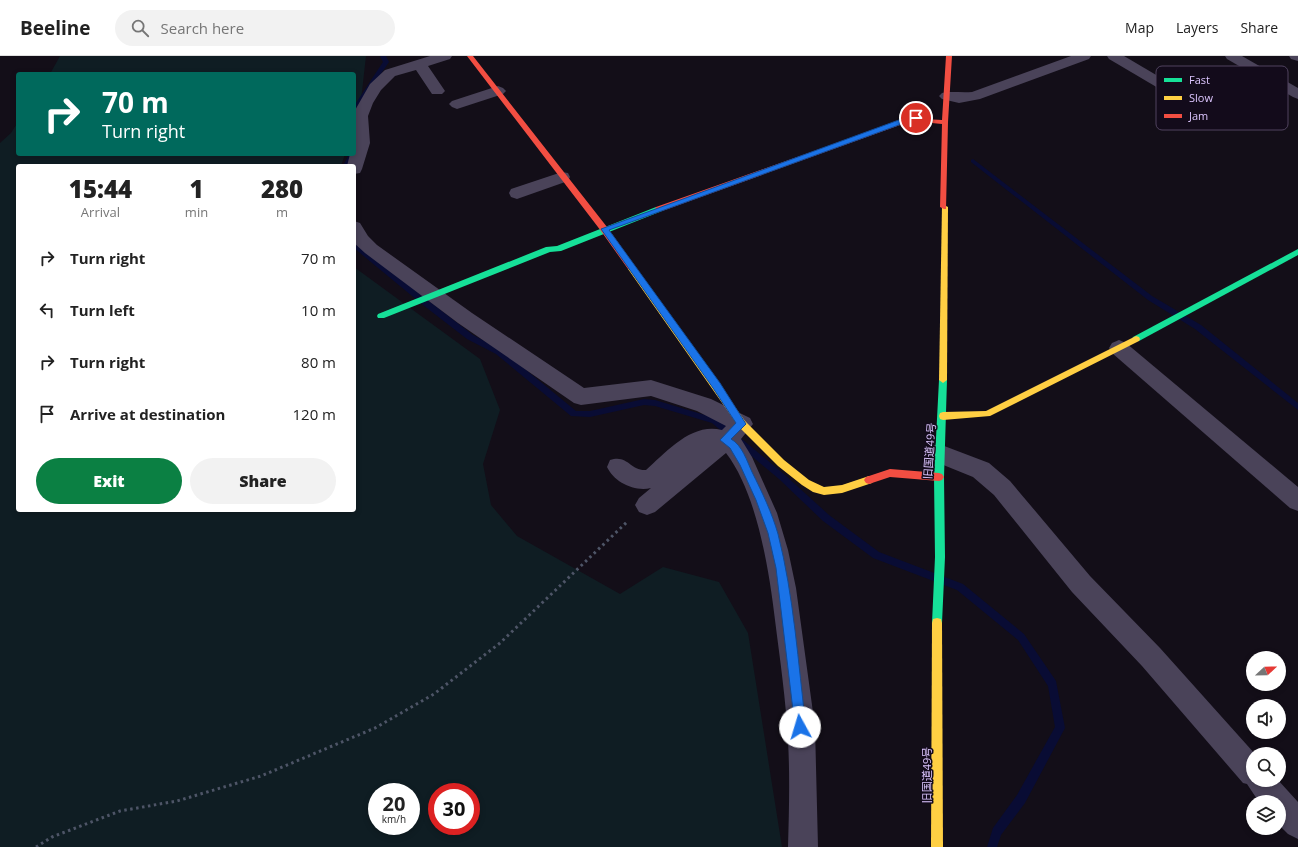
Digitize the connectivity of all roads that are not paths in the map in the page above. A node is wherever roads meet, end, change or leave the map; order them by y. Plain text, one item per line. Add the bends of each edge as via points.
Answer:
1 (446, 56) edge
2 (470, 56) edge
3 (948, 56) edge
4 (1084, 56) edge
5 (1114, 56) edge
6 (1232, 56) edge
7 (418, 64) junction
8 (1249, 66) edge
9 (1156, 81) edge
10 (1288, 88) edge
11 (437, 91) dead end
12 (498, 91) junction
13 (1298, 94) edge
14 (947, 96) junction
15 (457, 104) dead end
16 (945, 122) junction
17 (356, 164) edge
18 (562, 177) junction
19 (517, 193) dead end
20 (604, 229) junction
21 (356, 231) edge
22 (1298, 252) edge
23 (433, 296) junction
24 (381, 316) dead end
25 (1119, 348) junction
26 (944, 416) junction
27 (733, 432) junction
28 (939, 465) junction
29 (618, 467) dead end
30 (1298, 501) edge
31 (647, 505) road end
32 (1246, 765) edge
33 (1265, 787) edge
34 (1273, 795) edge
35 (1286, 810) edge
36 (1298, 824) edge
37 (803, 847) edge
38 (937, 847) edge

1 - 7 street
2 - 12 street
3 - 14 street, 旧国道49号
4 - 14 street via 975,96
5 - 9 street
6 - 8 street
7 - 11 street
7 - 17 street via 390,73 368,96 360,116 362,143
10 - 13 street
12 - 15 street
12 - 18 street
14 - 16 street, 旧国道49号
16 - 20 street via 910,119
16 - 26 street, 旧国道49号
18 - 19 street
18 - 20 street
20 - 23 street
20 - 27 street via 716,385
21 - 23 street via 361,240 371,249
22 - 25 street
23 - 24 street
23 - 27 street via 581,397 650,388 704,405
25 - 26 street via 986,414
25 - 30 street
26 - 28 street, 旧国道49号
27 - 28 street via 782,463 812,487 823,491 842,489 890,473
27 - 29 street via 705,437 691,444 652,478 644,481 633,479
27 - 31 street
27 - 37 street via 733,445 761,500 781,568 802,741
28 - 32 street via 981,470 1002,488 1081,584 1151,657
28 - 38 street, 旧国道49号
33 - 34 street
35 - 36 street

